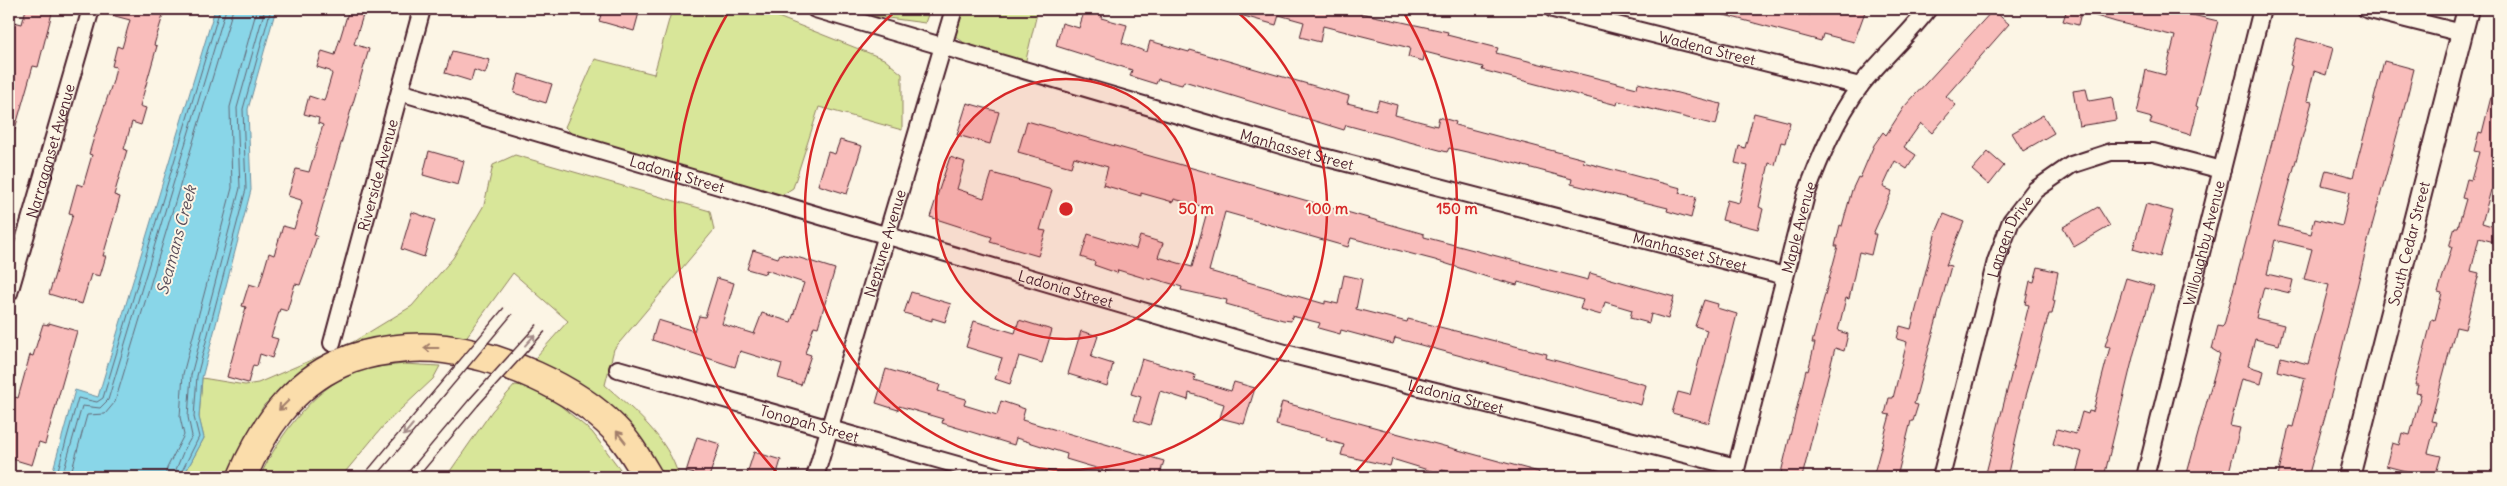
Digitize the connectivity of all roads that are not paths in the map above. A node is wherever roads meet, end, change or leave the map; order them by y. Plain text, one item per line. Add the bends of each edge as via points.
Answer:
1 (91, 9) edge
2 (422, 9) edge
3 (815, 9) edge
4 (954, 9) edge
5 (1553, 9) edge
6 (1928, 9) edge
7 (2262, 9) edge
8 (2366, 9) edge
9 (2468, 9) edge
10 (2462, 33) junction
11 (943, 47) junction
12 (1860, 86) junction
13 (400, 92) junction
14 (2222, 170) junction
15 (887, 236) junction
16 (1785, 276) junction
17 (9, 293) edge
18 (508, 311) dead end
19 (541, 328) dead end
20 (332, 343) dead end
21 (618, 369) dead end
22 (829, 428) junction
23 (1735, 472) edge
24 (242, 477) edge
25 (369, 477) edge
26 (411, 477) edge
27 (648, 477) edge
28 (815, 477) edge
29 (1000, 477) edge
30 (1941, 477) edge
31 (2144, 477) edge
32 (2349, 477) edge

1 - 17 street, Narraganset Avenue
2 - 13 street, Riverside Avenue
3 - 11 street, Manhasset Street
4 - 11 street, Neptune Avenue
5 - 12 street, Wadena Street
6 - 12 street, Maple Avenue
7 - 14 street, Willoughby Avenue
8 - 10 street
9 - 10 street, South Cedar Street
10 - 32 street, South Cedar Street
11 - 15 street, Neptune Avenue
11 - 16 street, Manhasset Street via 1308,153
12 - 16 street, Maple Avenue via 1836,124 1818,162
13 - 15 street, Ladonia Street
13 - 20 street, Riverside Avenue
14 - 30 street, Langen Drive via 2153,152 2111,152 2071,165 2035,190 2012,221 1996,260
14 - 31 street, Willoughby Avenue
15 - 22 street, Neptune Avenue
15 - 23 street, Ladonia Street via 1285,353
16 - 23 street, Maple Avenue
18 -> 25 lane, bridge
26 -> 19 lane, bridge
21 - 22 street, Tonopah Street
22 - 28 street, Neptune Avenue
22 - 29 street, Tonopah Street
27 -> 24 highway via 614,428 586,404 553,384 487,359 445,349 421,348 374,354 341,363 309,382 280,408 257,442

